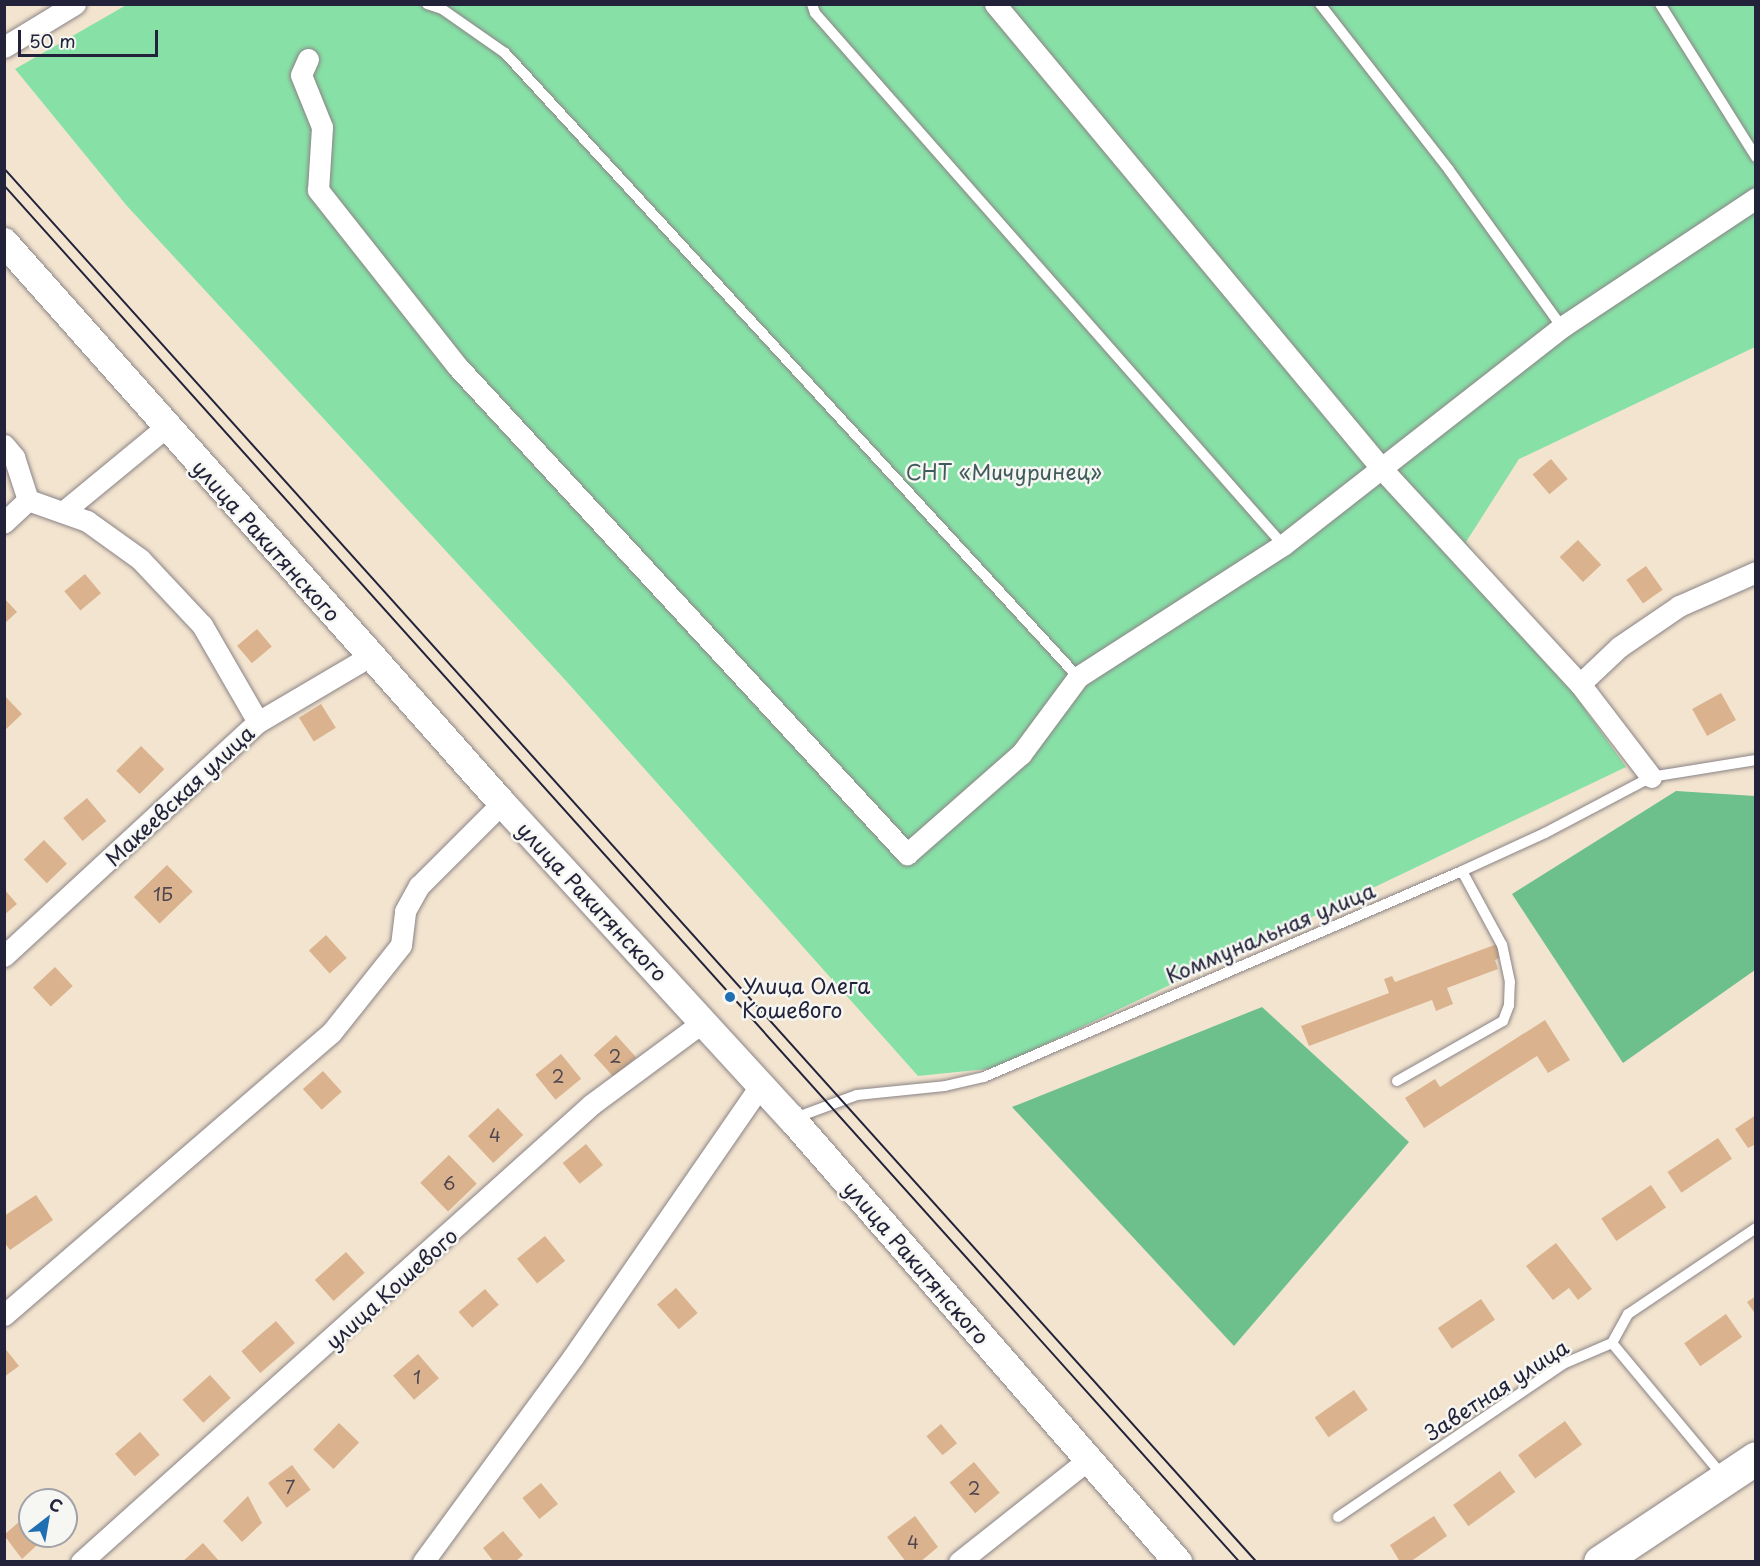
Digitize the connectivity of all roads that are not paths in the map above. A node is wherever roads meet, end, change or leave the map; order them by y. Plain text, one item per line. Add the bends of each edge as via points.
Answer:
1 (75, 4) edge
2 (427, 4) edge
3 (812, 4) edge
4 (995, 4) edge
5 (1320, 4) edge
6 (1660, 4) edge
7 (4, 47) edge
8 (308, 59) dead end
9 (1755, 157) edge
10 (1755, 198) edge
11 (4, 242) edge
12 (1562, 327) junction
13 (166, 427) junction
14 (4, 445) edge
15 (1382, 469) junction
16 (28, 500) junction
17 (64, 510) junction
18 (4, 522) edge
19 (1282, 544) junction
20 (1755, 572) edge
21 (370, 656) junction
22 (1078, 676) junction
23 (1580, 684) junction
24 (258, 722) junction
25 (1755, 760) edge
26 (1651, 777) junction
27 (502, 803) junction
28 (1462, 871) junction
29 (4, 956) edge
30 (704, 1021) junction
31 (1397, 1082) dead end
32 (760, 1086) junction
33 (792, 1119) junction
34 (1755, 1228) edge
35 (4, 1315) edge
36 (1612, 1343) junction
37 (1755, 1458) edge
38 (1089, 1459) junction
39 (1724, 1478) junction
40 (1338, 1517) dead end
41 (1618, 1553) edge
42 (81, 1562) edge
43 (423, 1562) edge
44 (959, 1562) edge
45 (1178, 1562) edge

1 - 7 street
2 - 22 lane via 442,9 505,52
3 - 19 lane via 815,13
4 - 15 street
5 - 12 lane via 1449,170
6 - 9 lane
8 - 22 street via 301,75 322,127 318,190 457,366 907,854 1021,754
10 - 12 street
11 - 13 main road, улица Ракитянского
12 - 15 street
13 - 17 street
13 - 21 main road, улица Ракитянского
14 - 16 street via 14,457
15 - 19 street
15 - 23 street
16 - 17 street
16 - 18 street
17 - 24 street via 87,521 140,559 202,625
19 - 22 street
20 - 23 street via 1679,606 1619,647
21 - 24 street, Макеевская улица
21 - 27 main road, улица Ракитянского
23 - 26 street
24 - 29 street, Макеевская улица
25 - 26 lane, Коммунальная улица
26 - 28 lane, Коммунальная улица
27 - 30 main road, улица Ракитянского
27 - 35 street via 419,886 405,911 400,945 332,1033
28 - 31 lane via 1502,945 1510,982 1509,1005 1503,1021
28 - 33 lane, Коммунальная улица via 984,1077 945,1086 857,1095
30 - 32 main road, улица Ракитянского
30 - 42 street, улица Кошевого via 592,1104
32 - 33 main road, улица Ракитянского
32 - 43 street via 573,1357
33 - 38 main road, улица Ракитянского
34 - 36 lane via 1628,1314
36 - 39 lane
36 - 40 lane, Заветная улица via 1563,1364
37 - 39 main road
38 - 44 street
38 - 45 main road, улица Ракитянского
39 - 41 main road

